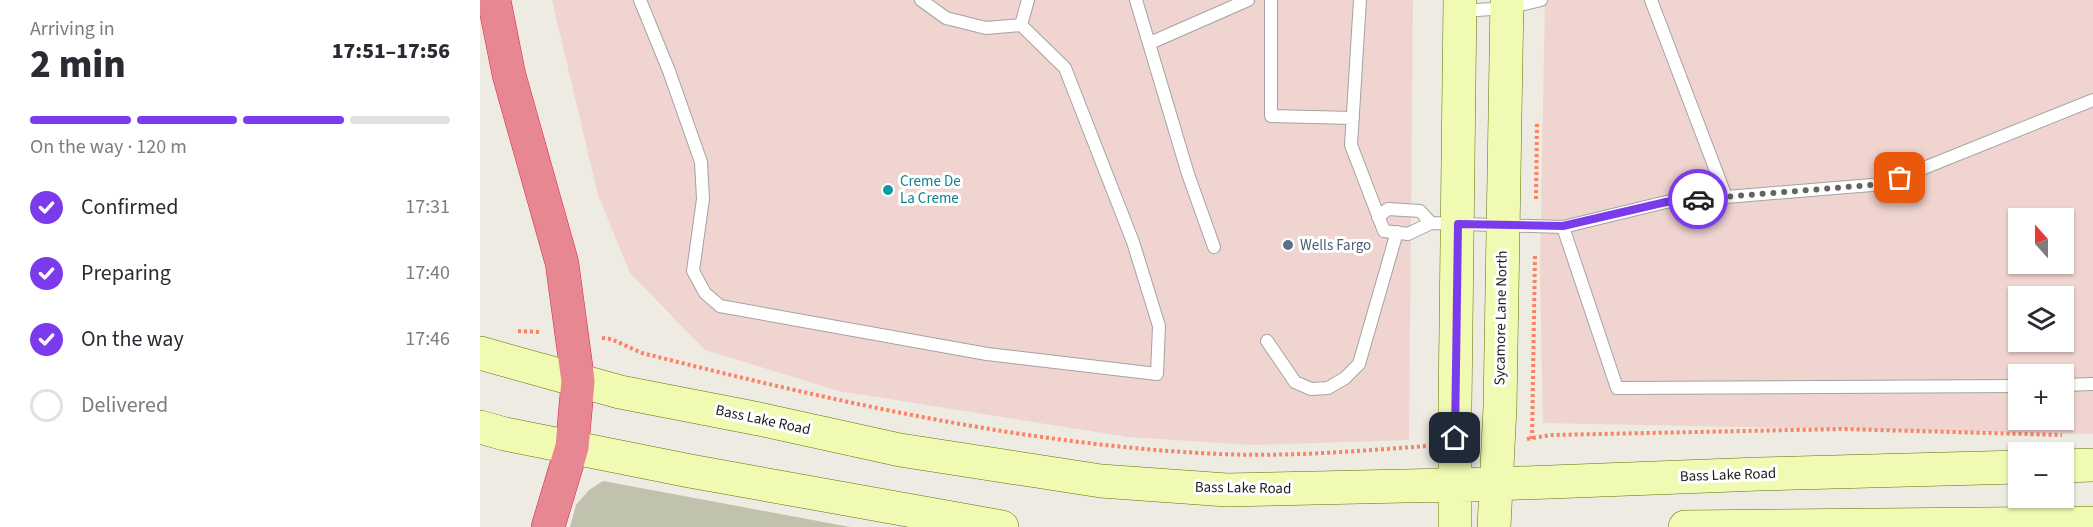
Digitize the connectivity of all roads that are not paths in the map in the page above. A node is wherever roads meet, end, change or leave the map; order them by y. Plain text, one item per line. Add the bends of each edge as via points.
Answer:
1 (494, 0) edge
2 (640, 0) edge
3 (921, 0) edge
4 (1028, 0) edge
5 (1136, 0) edge
6 (1248, 0) edge
7 (1271, 0) edge
8 (1360, 0) edge
9 (1541, 0) edge
10 (1651, 0) edge
11 (1507, 4) edge
12 (1460, 6) edge
13 (480, 23) edge
14 (1021, 25) junction
15 (1150, 43) junction
16 (509, 75) junction
17 (2093, 100) edge
18 (1353, 118) junction
19 (1726, 197) junction
20 (1378, 217) junction
21 (1444, 223) junction
22 (1503, 224) junction
23 (1563, 226) junction
24 (1397, 232) junction
25 (1214, 247) dead end
26 (1267, 341) dead end
27 (480, 353) edge
28 (578, 381) junction
29 (2093, 384) edge
30 (2074, 385) edge
31 (2008, 386) edge
32 (480, 427) edge
33 (573, 447) junction
34 (2074, 454) edge
35 (2093, 465) edge
36 (2008, 467) edge
37 (1495, 484) junction
38 (1454, 485) junction
39 (2093, 523) edge
40 (548, 527) edge
41 (1002, 527) edge
42 (1455, 527) edge
43 (1494, 527) edge
44 (1685, 527) edge

1 - 16 highway
2 - 14 lane via 701,162 703,199 693,271 705,293 720,306 987,354 1157,374 1159,326 1132,242 1065,68
3 - 14 lane via 946,18 986,28
4 - 14 lane
5 - 15 lane
6 - 15 lane
7 - 18 lane via 1271,116
8 - 18 lane
9 - 11 lane
10 - 19 lane
11 - 12 lane
11 - 22 main road, Sycamore Lane North
12 - 21 main road
13 - 16 highway
15 - 25 lane
16 - 28 highway via 562,263
17 - 19 lane via 1884,184
18 - 20 lane via 1351,145
19 - 23 lane via 1666,202
20 - 21 lane via 1388,209 1420,211
20 - 24 lane via 1384,231
21 - 22 lane
21 - 24 lane via 1408,234
21 - 38 main road
22 - 23 lane
22 - 37 main road, Sycamore Lane North
23 - 31 lane via 1617,388
24 - 26 lane via 1359,364 1346,378 1328,388 1311,389 1295,382
27 - 28 main road, Bass Lake Road
28 - 33 highway
28 - 38 main road, Bass Lake Road via 900,450 1101,482 1227,490
29 - 30 lane
32 - 33 main road
33 - 40 highway
33 - 41 main road
34 - 35 main road
36 - 37 main road, Bass Lake Road
37 - 38 main road, Bass Lake Road
37 - 43 main road, Sycamore Lane North
38 - 42 main road
39 - 44 main road

